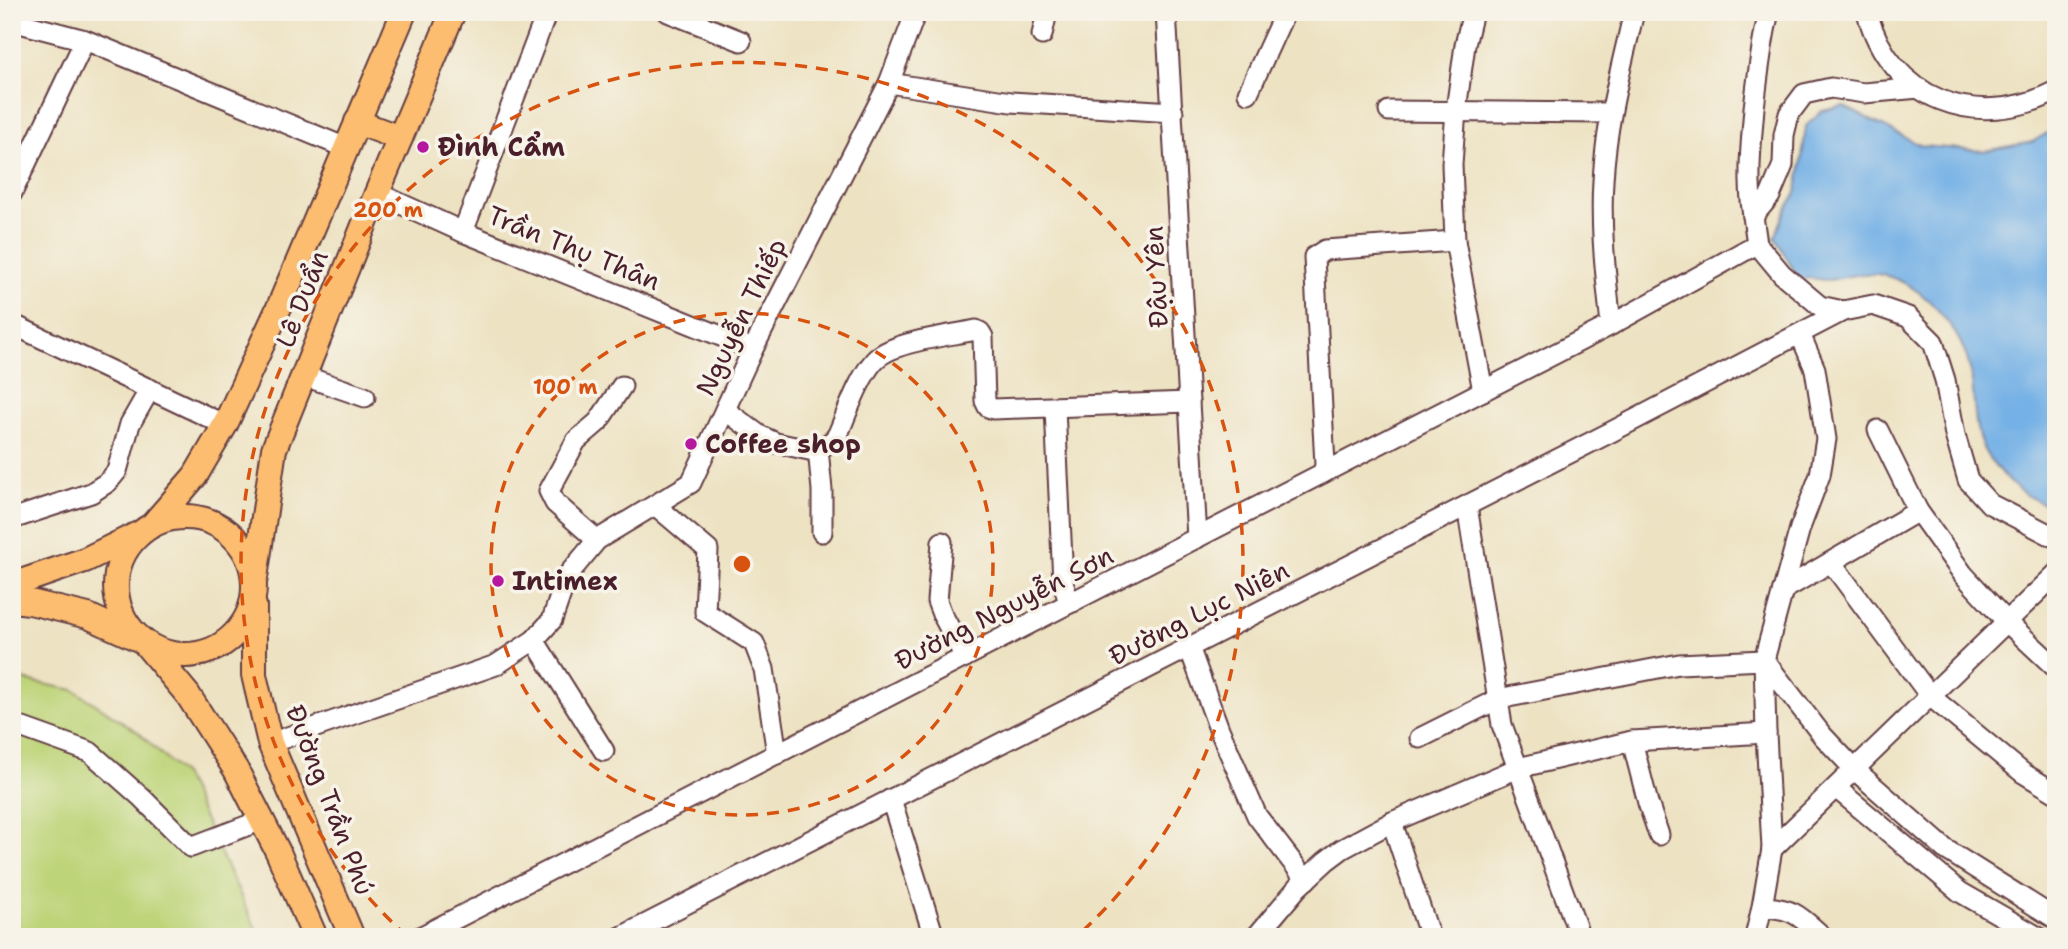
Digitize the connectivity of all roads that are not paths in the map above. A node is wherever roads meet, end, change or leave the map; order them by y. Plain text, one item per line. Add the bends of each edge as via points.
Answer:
1 (404, 12) edge
2 (453, 12) edge
3 (547, 12) edge
4 (668, 12) edge
5 (916, 12) edge
6 (1047, 12) edge
7 (1166, 12) edge
8 (1285, 12) edge
9 (1473, 12) edge
10 (1634, 12) edge
11 (1769, 12) edge
12 (1867, 12) edge
13 (12, 22) edge
14 (1042, 35) dead end
15 (85, 40) junction
16 (741, 41) dead end
17 (889, 83) junction
18 (1919, 88) junction
19 (2056, 91) edge
20 (1248, 93) dead end
21 (1456, 110) junction
22 (1389, 111) dead end
23 (1173, 112) junction
24 (1610, 113) junction
25 (357, 122) junction
26 (400, 138) junction
27 (346, 148) junction
28 (20, 158) edge
29 (12, 193) edge
30 (377, 193) junction
31 (1753, 216) junction
32 (463, 232) junction
33 (1455, 241) junction
34 (1756, 244) junction
35 (1843, 311) junction
36 (1611, 325) junction
37 (12, 326) edge
38 (1800, 334) junction
39 (753, 349) junction
40 (304, 376) junction
41 (622, 386) dead end
42 (150, 389) junction
43 (1483, 391) junction
44 (365, 397) dead end
45 (1189, 402) junction
46 (1055, 408) junction
47 (725, 410) junction
48 (225, 425) junction
49 (1878, 430) dead end
50 (818, 449) junction
51 (1322, 473) junction
52 (655, 505) junction
53 (1467, 506) junction
54 (1918, 511) junction
55 (12, 519) edge
56 (146, 529) junction
57 (822, 532) dead end
58 (1197, 538) junction
59 (2056, 538) edge
60 (597, 540) junction
61 (942, 542) dead end
62 (1831, 562) junction
63 (2056, 574) edge
64 (12, 585) edge
65 (254, 589) junction
66 (1783, 590) junction
67 (12, 600) edge
68 (1073, 602) junction
69 (2007, 622) junction
70 (534, 640) junction
71 (143, 641) junction
72 (1189, 647) junction
73 (965, 657) junction
74 (1764, 660) junction
75 (2056, 668) edge
76 (1930, 696) junction
77 (1499, 699) junction
78 (12, 724) edge
79 (1766, 733) junction
80 (1420, 738) dead end
81 (1632, 741) junction
82 (270, 743) junction
83 (604, 751) dead end
84 (776, 754) junction
85 (1518, 768) junction
86 (1855, 770) junction
87 (1836, 788) junction
88 (2056, 793) edge
89 (891, 799) junction
90 (262, 820) junction
91 (1392, 822) junction
92 (1659, 835) dead end
93 (1772, 849) junction
94 (1306, 880) junction
95 (1762, 907) junction
96 (2056, 919) edge
97 (315, 937) edge
98 (352, 937) edge
99 (421, 937) edge
100 (621, 937) edge
101 (934, 937) edge
102 (1256, 937) edge
103 (1430, 937) edge
104 (1580, 937) edge
105 (1755, 937) edge
106 (1823, 937) edge
107 (2038, 937) edge

1 - 25 main road, Lê Duẩn
2 - 26 main road, Lê Duẩn
3 - 32 street
4 - 16 street
5 - 17 street, Nguyễn Thiếp
6 - 14 street
7 - 23 street, Đậu Yên
8 - 20 street
9 - 21 street
10 - 24 street
11 - 31 street via 1749,158
12 - 18 street via 1892,64
13 - 15 street
15 - 27 street
15 - 28 street
17 - 23 street via 1011,102
17 - 39 street, Nguyễn Thiếp
18 - 19 street via 1951,104 1987,110 2023,106
18 - 31 street via 1864,93 1831,88 1804,94 1789,114 1783,165 1770,196
21 - 22 street
21 - 24 street
21 - 33 street via 1452,164
23 - 45 street, Đậu Yên
24 - 36 street via 1602,195
25 - 26 main road
25 - 27 main road, Lê Duẩn
26 - 30 main road, Lê Duẩn
27 - 48 main road, Lê Duẩn
28 - 29 street
30 - 32 street, Trần Thụ Thân
30 - 40 main road, Lê Duẩn
31 - 34 street
32 - 39 street, Trần Thụ Thân
33 - 43 street
33 - 51 street via 1325,250 1314,257
34 - 35 street via 1820,306
34 - 36 street, Đường Nguyễn Sơn
35 - 38 street, Đường Lục Niên
35 - 59 street via 1873,305 1908,317 1933,342 1968,480 1990,504
36 - 43 street, Đường Nguyễn Sơn
37 - 42 street
38 - 53 street, Đường Lục Niên
38 - 66 street via 1815,369 1826,439 1820,475
39 - 47 street, Nguyễn Thiếp
40 - 44 street
40 - 65 main road, Lê Duẩn via 274,449
41 - 60 street via 598,422 576,441 549,491 555,503
42 - 48 street
42 - 55 street via 130,424 117,471 108,482 90,493
43 - 51 street, Đường Nguyễn Sơn
45 - 46 street
45 - 58 street, Đậu Yên
46 - 50 street via 988,407 982,337 976,330 881,354 867,371 838,434
46 - 68 street via 1063,582 1068,600
47 - 50 street via 767,440
47 - 52 street, Nguyễn Thiếp via 691,483
48 - 56 main road, Lê Duẩn via 194,477
49 - 54 street
50 - 57 street
51 - 58 street, Đường Nguyễn Sơn
52 - 60 street, Nguyễn Thiếp
52 - 84 street via 708,550 705,612 754,643 764,669
53 - 72 street, Đường Lục Niên
53 - 77 street
54 - 62 street
54 - 69 street via 1962,574
56 - 64 main road via 85,560
56 - 65 main road via 176,516 219,524 249,557
56 - 71 main road via 122,554 116,577 117,601 127,623
58 - 68 street, Đường Nguyễn Sơn
60 - 70 street, Nguyễn Thiếp via 567,576 552,620
61 - 73 street via 937,601
62 - 66 street
62 - 76 street
63 - 69 street
65 - 71 main road via 246,621 232,638 211,651 188,656 164,653
65 - 82 main road, Đường Trần Phú via 254,675
66 - 74 street
67 - 71 main road via 88,617
68 - 73 street, Đường Nguyễn Sơn
69 - 75 street
69 - 76 street
70 - 82 street, Nguyễn Thiếp via 496,665
70 - 83 street
71 - 90 main road via 188,695
72 - 89 street, Đường Lục Niên
72 - 94 street via 1257,816
73 - 84 street, Đường Nguyễn Sơn
74 - 77 street via 1679,664
74 - 79 street
74 - 86 street
76 - 86 street
76 - 88 street via 2023,773
77 - 80 street
77 - 85 street via 1502,725
78 - 90 street via 90,752 191,846
79 - 81 street
79 - 93 street
81 - 85 street
81 - 92 street
82 - 98 main road, Đường Trần Phú
84 - 99 street, Đường Nguyễn Sơn
85 - 91 street
85 - 104 street
86 - 87 street
86 - 96 street via 1945,849
87 - 93 street
87 - 107 street via 1960,892
89 - 100 street, Đường Lục Niên
89 - 101 street
90 - 97 main road
91 - 94 street via 1342,849
91 - 103 street
93 - 95 street
94 - 102 street
95 - 105 street
95 - 106 street via 1788,910

